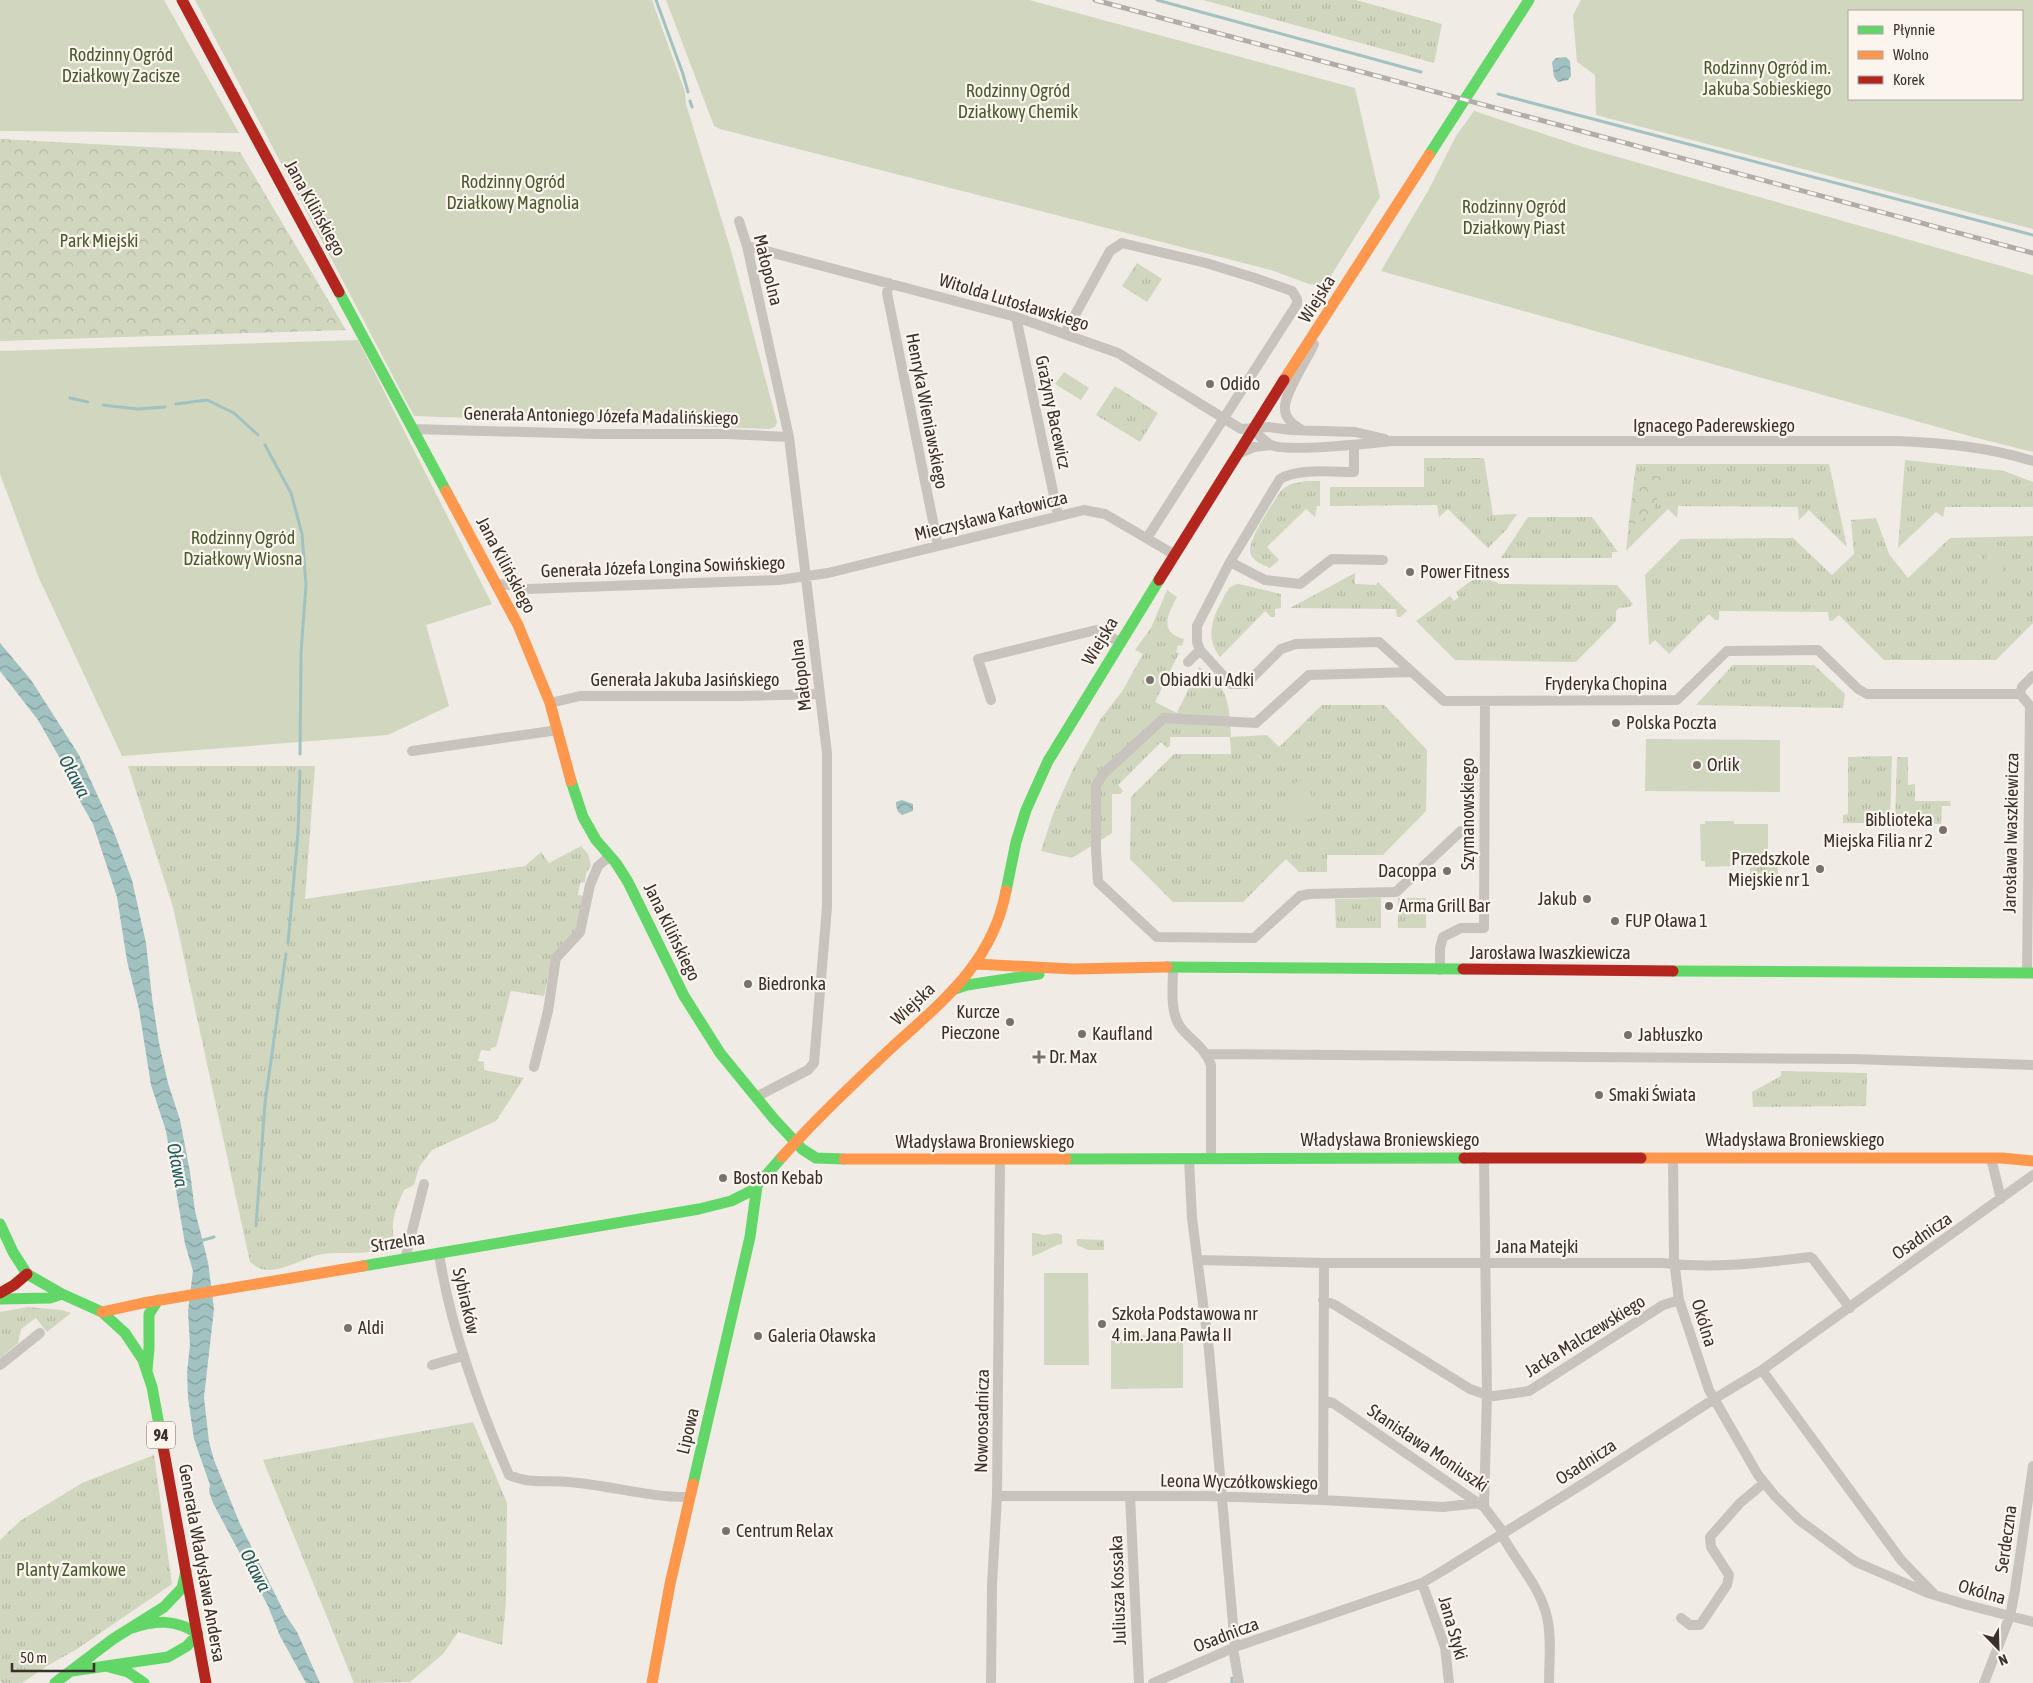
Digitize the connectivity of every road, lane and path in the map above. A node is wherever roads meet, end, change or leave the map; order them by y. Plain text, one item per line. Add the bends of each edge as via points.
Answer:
1 (182, 0) edge
2 (1529, 0) edge
3 (739, 221) dead end
4 (747, 246) junction
5 (889, 283) junction
6 (1016, 317) junction
7 (1322, 324) junction
8 (1065, 333) junction
9 (1222, 419) junction
10 (414, 429) junction
11 (1253, 429) junction
12 (1303, 430) junction
13 (789, 437) junction
14 (1392, 441) junction
15 (1271, 445) junction
16 (1354, 446) junction
17 (1237, 455) junction
18 (2033, 461) edge
19 (1058, 515) junction
20 (1147, 538) junction
21 (938, 546) junction
22 (1175, 555) junction
23 (1383, 560) dead end
24 (1230, 562) junction
25 (805, 577) junction
26 (496, 584) junction
27 (523, 590) junction
28 (504, 599) junction
29 (1120, 642) junction
30 (1200, 650) junction
31 (1188, 662) dead end
32 (1412, 672) junction
33 (2033, 676) edge
34 (820, 694) junction
35 (2020, 694) junction
36 (991, 700) dead end
37 (1485, 701) junction
38 (550, 703) junction
39 (558, 730) junction
40 (2031, 740) edge
41 (412, 751) dead end
42 (1461, 831) dead end
43 (610, 856) junction
44 (2030, 926) edge
45 (993, 935) junction
46 (976, 964) junction
47 (1011, 965) junction
48 (1173, 968) junction
49 (1073, 969) junction
50 (1440, 970) junction
51 (2030, 973) edge
52 (996, 980) junction
53 (955, 989) junction
54 (1207, 1054) junction
55 (2033, 1065) edge
56 (534, 1067) dead end
57 (756, 1097) junction
58 (795, 1141) junction
59 (1484, 1157) junction
60 (1211, 1158) junction
61 (1673, 1158) junction
62 (1992, 1158) junction
63 (1189, 1159) junction
64 (1000, 1160) junction
65 (2033, 1161) edge
66 (2033, 1175) edge
67 (424, 1184) dead end
68 (757, 1186) junction
69 (2001, 1199) junction
70 (0, 1224) edge
71 (439, 1254) junction
72 (405, 1259) junction
73 (1198, 1260) junction
74 (1324, 1263) junction
75 (1485, 1263) junction
76 (1674, 1264) junction
77 (27, 1274) junction
78 (0, 1293) edge
79 (62, 1294) junction
80 (0, 1299) edge
81 (160, 1300) junction
82 (1323, 1300) junction
83 (1679, 1300) junction
84 (1850, 1308) junction
85 (102, 1312) junction
86 (40, 1333) dead end
87 (464, 1360) junction
88 (432, 1365) dead end
89 (0, 1366) edge
90 (147, 1370) junction
91 (1762, 1370) junction
92 (1487, 1395) junction
93 (1714, 1398) junction
94 (1324, 1401) junction
95 (2033, 1466) edge
96 (1764, 1482) junction
97 (1455, 1486) junction
98 (997, 1496) junction
99 (1130, 1496) junction
100 (690, 1497) junction
101 (1222, 1497) junction
102 (1323, 1500) junction
103 (1482, 1505) junction
104 (1452, 1507) junction
105 (1503, 1534) junction
106 (186, 1569) junction
107 (1422, 1583) junction
108 (1935, 1595) junction
109 (2010, 1616) junction
110 (1681, 1618) dead end
111 (2033, 1622) edge
112 (132, 1628) junction
113 (198, 1634) junction
114 (1234, 1647) junction
115 (97, 1666) junction
116 (72, 1671) junction
117 (55, 1683) edge
118 (144, 1683) edge
119 (206, 1683) edge
120 (652, 1683) edge
121 (990, 1683) edge
122 (1139, 1683) edge
123 (1153, 1683) edge
124 (1239, 1683) edge
125 (1449, 1683) edge
126 (1549, 1683) edge
127 (1984, 1683) edge

1 - 10 street, Jana Kilińskiego
2 - 7 street, Wiejska
3 - 4 street, Małopolna
4 - 5 street, Witolda Lutosławskiego
4 - 13 street, Małopolna
5 - 6 street, Witolda Lutosławskiego
5 - 21 street, Henryka Wieniawskiego via 888,302
6 - 8 street, Witolda Lutosławskiego
6 - 19 street, Grażyny Bacewicz
7 - 11 street, Wiejska
7 - 12 street via 1286,398 1284,410 1289,421
8 - 9 street, Witolda Lutosławskiego via 1118,352
8 - 9 street, Wiejska via 1110,251 1122,243 1197,261 1292,291 1297,304
9 - 11 street, Witolda Lutosławskiego via 1237,428
9 - 20 street, Wiejska
10 - 13 street, Generała Antoniego Józefa Madalińskiego
10 - 26 street, Jana Kilińskiego
11 - 12 street
11 - 15 street
11 - 17 street, Wiejska
12 - 14 street via 1355,432
13 - 25 street, Małopolna
14 - 16 street
14 - 18 street, Ignacego Paderewskiego via 1897,442 1980,447
15 - 16 street
15 - 17 street via 1254,447
16 - 24 street via 1354,472 1299,473 1280,480
17 - 22 street, Wiejska
19 - 20 street, Mieczysława Karłowicza via 1084,510 1099,512
19 - 21 street, Mieczysława Karłowicza
20 - 22 street, Mieczysława Karłowicza
21 - 25 street, Mieczysława Karłowicza
22 - 29 street, Wiejska
23 - 24 street via 1332,559 1300,584 1264,580
24 - 30 street via 1197,626
25 - 27 street, Generała Józefa Longina Sowińskiego
25 - 34 street, Małopolna
26 - 27 street, Generała Józefa Longina Sowińskiego
26 - 28 street, Jana Kilińskiego
27 - 28 street, Generała Józefa Longina Sowińskiego
28 - 38 street, Jana Kilińskiego via 528,646
29 - 36 street via 1096,630 978,659
29 - 45 street, Wiejska via 1048,760 1030,798
30 - 31 street
30 - 32 street, Fryderyka Chopina via 1231,684 1246,684 1281,650 1296,644 1379,642
32 - 37 street, Fryderyka Chopina via 1444,701
32 - 42 street via 1309,675 1256,723 1164,718 1103,774 1096,786 1098,882 1157,937 1254,938 1300,896 1396,892
33 - 35 street
34 - 38 street, Generała Jakuba Jasińskiego via 580,696
34 - 57 street, Małopolna via 827,753 827,907 814,1063 808,1070
35 - 37 street, Fryderyka Chopina via 1867,694 1818,650 1771,650 1727,651 1677,700
35 - 40 street, Jarosława Iwaszkiewicza via 2030,706
37 - 50 street, Szymanowskiego via 1484,928 1462,928 1442,937
38 - 39 street, Jana Kilińskiego
39 - 41 street
39 - 43 street, Jana Kilińskiego via 583,817
40 - 44 street, Jarosława Iwaszkiewicza
43 - 56 street via 598,866 592,879 580,932 556,958
43 - 57 street, Jana Kilińskiego via 628,882 671,972 701,1025
44 - 51 street, Jarosława Iwaszkiewicza
45 - 46 street, Wiejska
45 - 47 street via 999,952
46 - 47 street, Jarosława Iwaszkiewicza
46 - 52 street via 981,974
46 - 53 street, Wiejska
47 - 49 street, Jarosława Iwaszkiewicza
48 - 49 street, Jarosława Iwaszkiewicza
48 - 50 street, Jarosława Iwaszkiewicza
48 - 54 street via 1176,1020
49 - 52 street, Jarosława Iwaszkiewicza
50 - 51 street, Jarosława Iwaszkiewicza
52 - 53 street, Jarosława Iwaszkiewicza
53 - 58 street, Wiejska
54 - 55 street via 1852,1059
54 - 60 street via 1212,1076
57 - 58 street, Jana Kilińskiego
58 - 64 street, Władysława Broniewskiego via 808,1154 824,1160
58 - 68 street, Wiejska
59 - 60 street, Władysława Broniewskiego
59 - 61 street, Władysława Broniewskiego
59 - 75 street
60 - 63 street, Władysława Broniewskiego
61 - 62 street, Władysława Broniewskiego
61 - 76 street, Okólna
62 - 65 street, Władysława Broniewskiego
62 - 69 street
63 - 64 street, Władysława Broniewskiego
63 - 73 street
64 - 98 street, Nowoosadnicza
66 - 69 street, Osadnicza
67 - 72 street
68 - 71 street, Strzelna via 743,1196 700,1209
68 - 100 street, Lipowa via 750,1237
69 - 84 street, Osadnicza
70 - 77 street, 94
71 - 72 street, Strzelna
71 - 87 street, Sybiraków via 445,1292
72 - 81 street, Strzelna
73 - 74 street, Jana Matejki
73 - 101 street
74 - 75 street, Jana Matejki
74 - 82 street
75 - 76 street, Jana Matejki
75 - 92 street
76 - 83 street, Okólna
76 - 84 street, Jana Matejki via 1777,1262 1810,1257
77 - 78 street
77 - 79 street, Generała Władysława Andersa / 94
79 - 80 street via 50,1298
79 - 85 street, Generała Władysława Andersa / 94
81 - 85 street, Strzelna
81 - 90 street via 151,1308 147,1321 150,1342
82 - 92 street, Jacka Malczewskiego via 1336,1304 1470,1389
82 - 94 street
83 - 92 street, Jacka Malczewskiego via 1664,1305 1529,1391
83 - 93 street, Okólna
84 - 91 street, Osadnicza
85 - 90 street, Generała Władysława Andersa / 94 via 128,1337
86 - 89 street
87 - 88 street, Sybiraków
87 - 100 street via 509,1475 527,1481 569,1482
90 - 106 street, Generała Władysława Andersa / 94
91 - 93 street, Osadnicza
91 - 108 street, Okólna via 1901,1560
92 - 103 street
93 - 96 street, Okólna via 1745,1455
93 - 105 street, Osadnicza
94 - 97 street, Stanisława Moniuszki via 1332,1403
94 - 102 street
95 - 109 street, Serdeczna
96 - 108 street, Okólna via 1799,1520 1856,1562
96 - 110 street via 1710,1537 1711,1547 1728,1575 1727,1585 1700,1625 1690,1625
97 - 103 street, Stanisława Moniuszki
97 - 104 street via 1458,1496
98 - 99 street, Leona Wyczółkowskiego
98 - 121 street, Nowoosadnicza
99 - 101 street, Leona Wyczółkowskiego
99 - 122 street, Juliusza Kossaka
100 - 120 street, Lipowa
101 - 102 street, Leona Wyczółkowskiego
101 - 114 street
102 - 104 street, Leona Wyczółkowskiego
103 - 104 street, Leona Wyczółkowskiego
103 - 105 street, Stanisława Moniuszki
105 - 107 street, Osadnicza
105 - 126 street, Stanisława Moniuszki via 1546,1610 1550,1641
106 - 112 street via 184,1583 177,1595
106 - 113 street, Generała Władysława Andersa / 94
107 - 114 street, Osadnicza
107 - 125 street, Jana Styki via 1445,1647
108 - 109 street, Okólna
109 - 111 street
109 - 127 street, Okólna
112 - 113 street via 171,1620
112 - 116 street
113 - 115 street via 187,1646 168,1657
113 - 119 street, Generała Władysława Andersa / 94
114 - 123 street, Osadnicza
114 - 124 street
115 - 116 street
115 - 118 street via 119,1669
116 - 117 street

